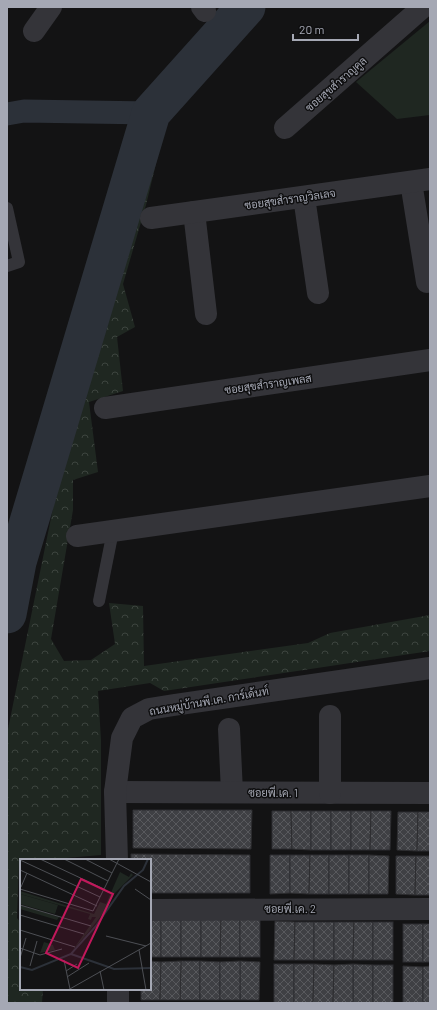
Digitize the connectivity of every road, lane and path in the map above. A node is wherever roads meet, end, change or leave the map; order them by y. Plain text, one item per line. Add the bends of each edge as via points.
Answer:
1 (51, 7) edge
2 (423, 7) edge
3 (34, 31) dead end
4 (285, 128) dead end
5 (420, 181) edge
6 (304, 197) junction
7 (7, 208) edge
8 (194, 212) junction
9 (151, 218) dead end
10 (7, 266) edge
11 (427, 282) dead end
12 (318, 293) dead end
13 (206, 314) dead end
14 (430, 360) edge
15 (105, 408) dead end
16 (430, 486) edge
17 (114, 531) junction
18 (77, 536) dead end
19 (99, 601) dead end
20 (430, 668) edge
21 (330, 716) dead end
22 (229, 729) dead end
23 (115, 792) junction
24 (232, 792) junction
25 (330, 793) junction
26 (430, 793) edge
27 (117, 859) edge
28 (430, 909) edge
29 (151, 910) edge
30 (118, 990) edge
31 (118, 1003) edge

1 - 3 street
2 - 4 street, ซอยสุขสำราญคูล
5 - 6 street, ซอยสุขสำราญวิลเลจ
5 - 11 street
6 - 8 street, ซอยสุขสำราญวิลเลจ
6 - 12 street
7 - 10 lane via 19,262
8 - 9 street, ซอยสุขสำราญวิลเลจ
8 - 13 street
14 - 15 street, ซอยสุขสำราญเพลส
16 - 17 street
17 - 18 street
17 - 19 lane
20 - 23 street, ถนนหมู่บ้านพี.เค. การ์เด้นท์ via 150,709 132,718 122,738
21 - 25 street
22 - 24 street
23 - 24 street, ซอยพี.เค. 1
23 - 27 street, ถนนหมู่บ้านพี.เค. การ์เด้นท์
24 - 25 street, ซอยพี.เค. 1
25 - 26 street, ซอยพี.เค. 1
28 - 29 street, ซอยพี.เค. 2
30 - 31 street

